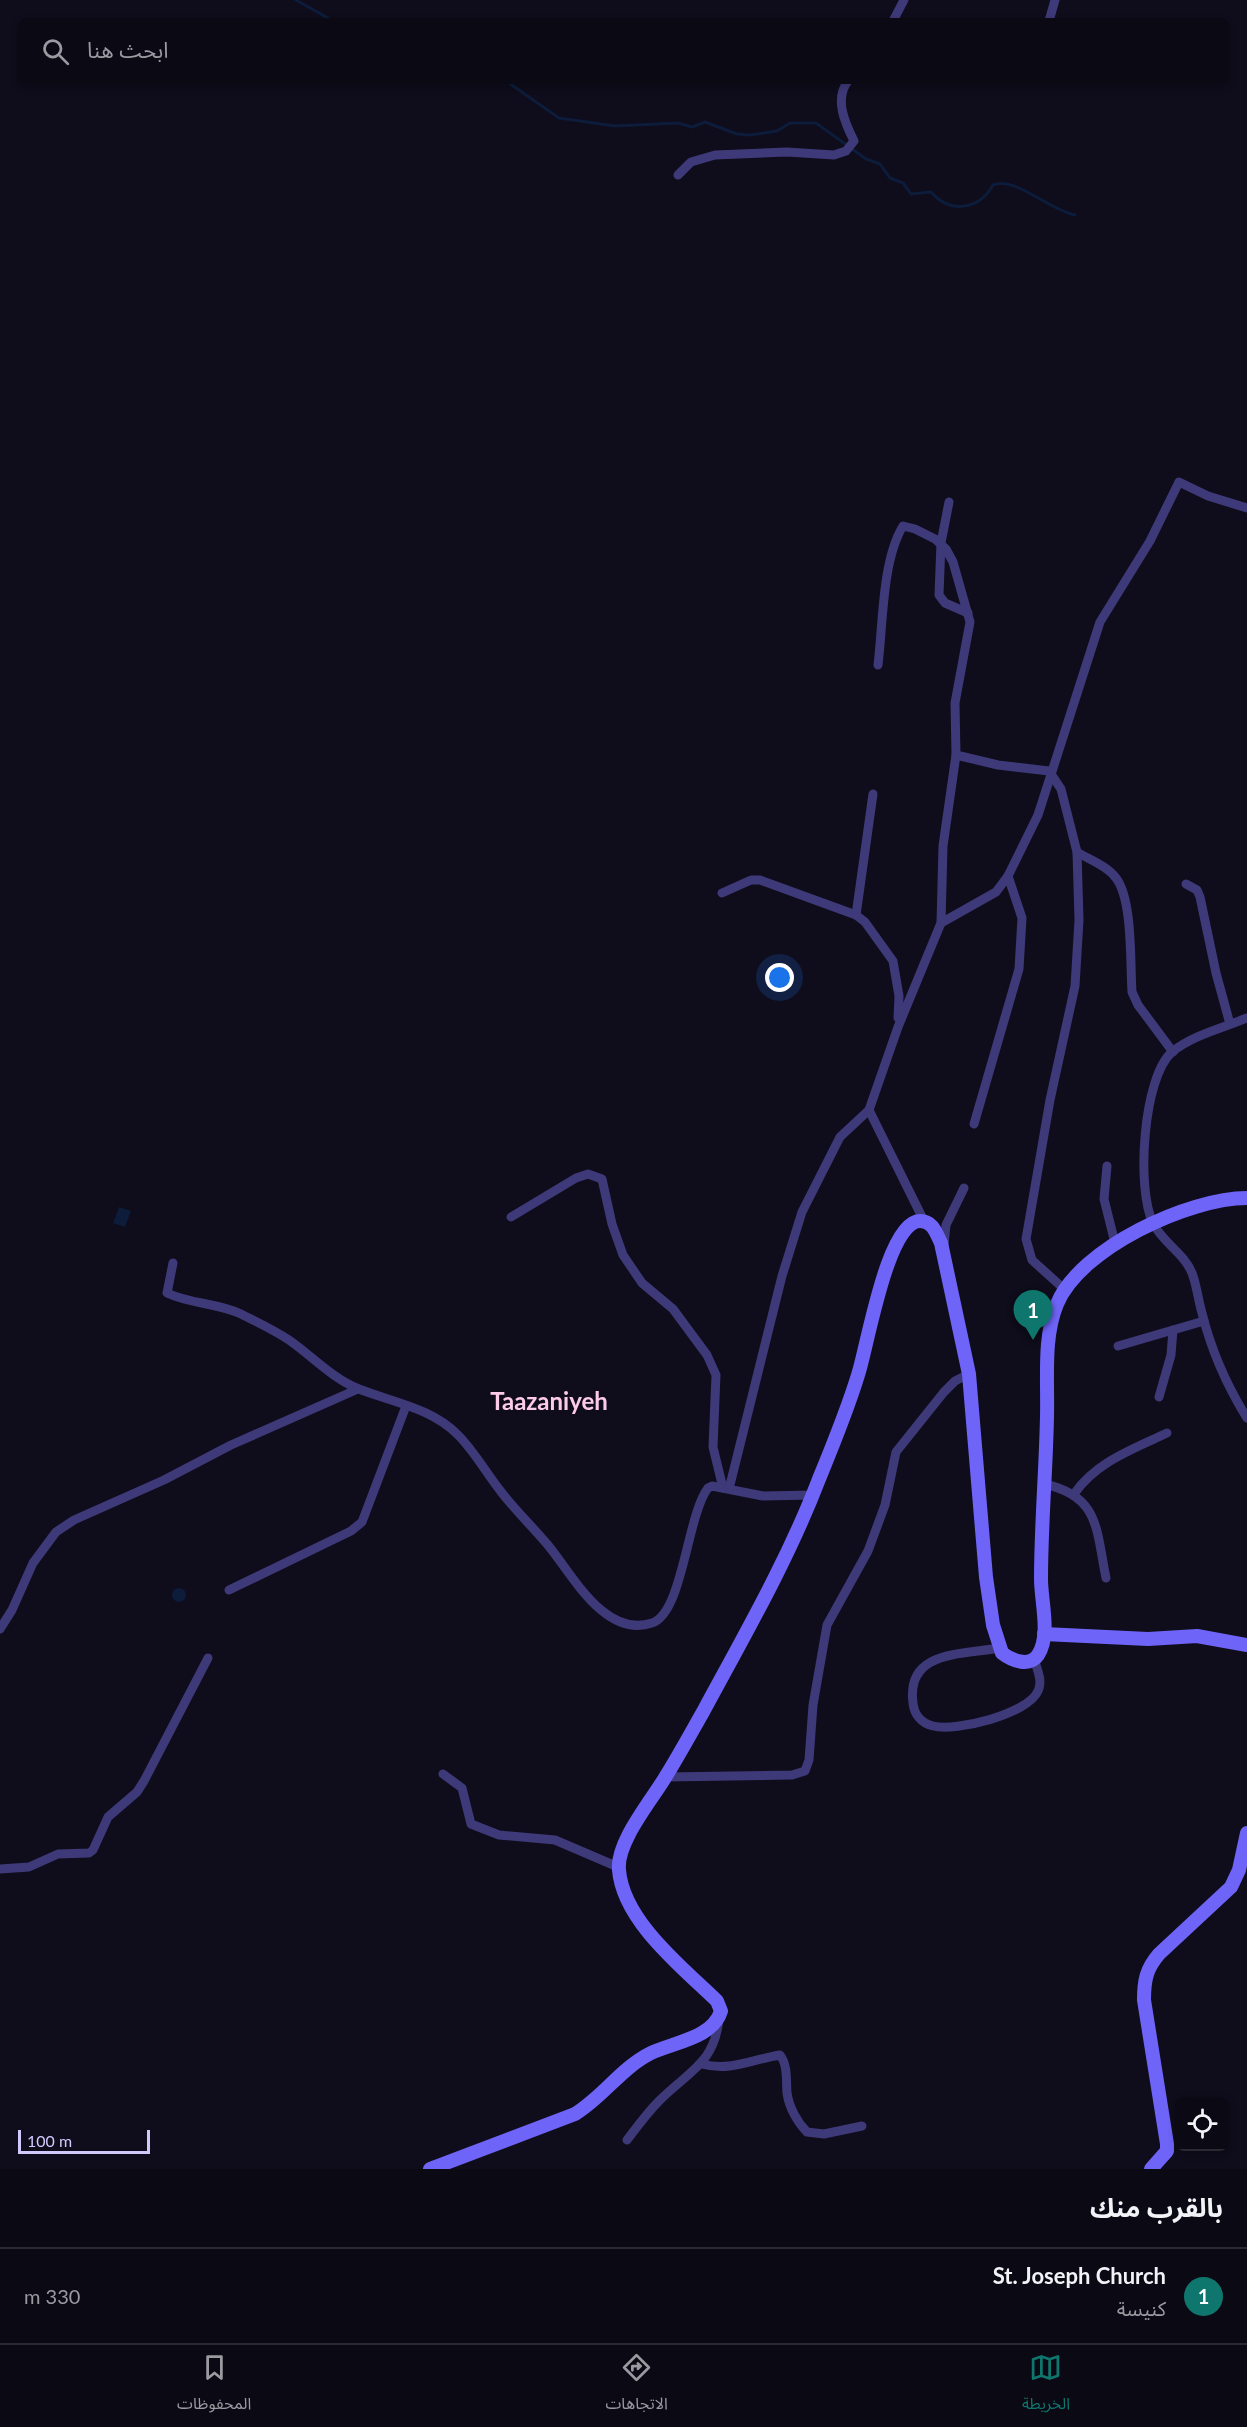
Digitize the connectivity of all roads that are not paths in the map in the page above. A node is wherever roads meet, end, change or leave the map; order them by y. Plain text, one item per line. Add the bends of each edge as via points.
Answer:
1 (904, 0) edge
2 (1055, 0) edge
3 (895, 18) edge
4 (1050, 18) edge
5 (845, 84) edge
6 (678, 176) dead end
7 (949, 502) dead end
8 (1247, 508) edge
9 (941, 543) junction
10 (968, 613) junction
11 (878, 665) dead end
12 (956, 755) junction
13 (1050, 772) junction
14 (873, 794) dead end
15 (1077, 852) junction
16 (1008, 876) junction
17 (1186, 884) dead end
18 (722, 893) dead end
19 (856, 915) junction
20 (941, 923) junction
21 (1247, 1018) edge
22 (1230, 1024) junction
23 (898, 1027) junction
24 (1173, 1052) junction
25 (869, 1110) junction
26 (974, 1124) dead end
27 (1107, 1166) dead end
28 (964, 1188) dead end
29 (1247, 1198) edge
30 (511, 1216) dead end
31 (924, 1221) junction
32 (1153, 1225) junction
33 (1115, 1244) junction
34 (943, 1253) junction
35 (173, 1263) dead end
36 (1064, 1289) junction
37 (1204, 1321) junction
38 (1173, 1330) junction
39 (1119, 1346) dead end
40 (969, 1374) junction
41 (358, 1389) junction
42 (1159, 1396) dead end
43 (406, 1406) junction
44 (1247, 1418) edge
45 (1167, 1433) dead end
46 (1044, 1484) junction
47 (726, 1488) junction
48 (1074, 1494) junction
49 (813, 1495) junction
50 (1106, 1578) dead end
51 (229, 1590) dead end
52 (0, 1629) edge
53 (1044, 1634) junction
54 (1247, 1646) edge
55 (999, 1648) junction
56 (208, 1658) dead end
57 (1034, 1659) junction
58 (443, 1774) dead end
59 (666, 1777) junction
60 (1247, 1833) edge
61 (618, 1867) junction
62 (0, 1869) edge
63 (719, 2018) junction
64 (702, 2064) junction
65 (862, 2126) dead end
66 (627, 2140) dead end
67 (430, 2169) edge
68 (1151, 2169) edge

1 - 3 street
2 - 4 street
5 - 6 street via 842,88 843,120 854,141 846,151 834,155 715,155 691,162
7 - 9 street
8 - 13 street via 1179,482 1150,541 1100,622
9 - 10 street via 953,562
9 - 10 street via 939,595 945,603
9 - 11 street via 903,526 898,534
10 - 12 street via 970,630 955,703
12 - 13 street
12 - 20 street via 943,846
13 - 15 street via 1061,789
13 - 16 street via 1038,815
14 - 19 street
15 - 24 street via 1110,872 1121,886 1132,992
15 - 36 street via 1079,920 1075,987 1026,1239 1032,1260
16 - 20 street via 996,892
16 - 26 street via 1022,918 1019,969
17 - 22 street via 1197,890 1200,897
18 - 19 street via 760,880
19 - 23 street via 893,961 899,996
20 - 23 street
21 - 22 street
22 - 24 street
23 - 25 street
24 - 32 street via 1159,1072 1143,1150 1144,1198
25 - 31 street
25 - 47 street via 840,1137 802,1212
27 - 33 street via 1104,1199
28 - 34 street via 946,1225
29 - 32 street via 1198,1205
30 - 47 street via 576,1178 588,1174 602,1179 623,1255 642,1283 673,1309 712,1364 717,1385 713,1447
31 - 34 street via 933,1227
31 - 49 street via 910,1224 894,1249 858,1375
32 - 33 street
32 - 37 street via 1192,1272
33 - 36 street via 1090,1262
34 - 40 street
35 - 41 street via 167,1293 239,1313 287,1339
36 - 46 street via 1051,1323
37 - 38 street
37 - 44 street via 1227,1381
38 - 39 street
38 - 42 street via 1171,1355
40 - 55 street via 986,1577
40 - 59 street via 944,1392 896,1452 885,1505 868,1551 827,1624 805,1771 792,1775
41 - 43 street
41 - 52 street via 231,1445 56,1532 33,1563
43 - 47 street via 457,1434 595,1606 631,1624 653,1623 666,1612 682,1572 702,1498 708,1488
43 - 51 street via 362,1522 351,1531
45 - 48 street via 1098,1469
46 - 48 street
46 - 53 street
47 - 49 street via 764,1496
48 - 50 street via 1093,1517
49 - 59 street via 755,1614
53 - 54 street via 1148,1639 1197,1636
53 - 57 street
55 - 57 street via 1006,1657 1017,1661
55 - 57 street via 937,1659 918,1671 912,1697 920,1720 933,1726 976,1724 1028,1701 1038,1691 1040,1679
56 - 62 street via 144,1781 108,1817 93,1850 58,1854 17,1869
58 - 61 street via 462,1788 471,1824 499,1835 555,1839
59 - 61 street via 643,1810
60 - 68 street via 1231,1887 1159,1954 1145,1976 1144,2000 1167,2144 1167,2151
61 - 63 street via 637,1918 717,2001
63 - 64 street via 714,2045
63 - 67 street via 710,2028 631,2065 575,2114
64 - 65 street via 735,2067 780,2055 788,2097 807,2132 816,2135
64 - 66 street via 659,2101

